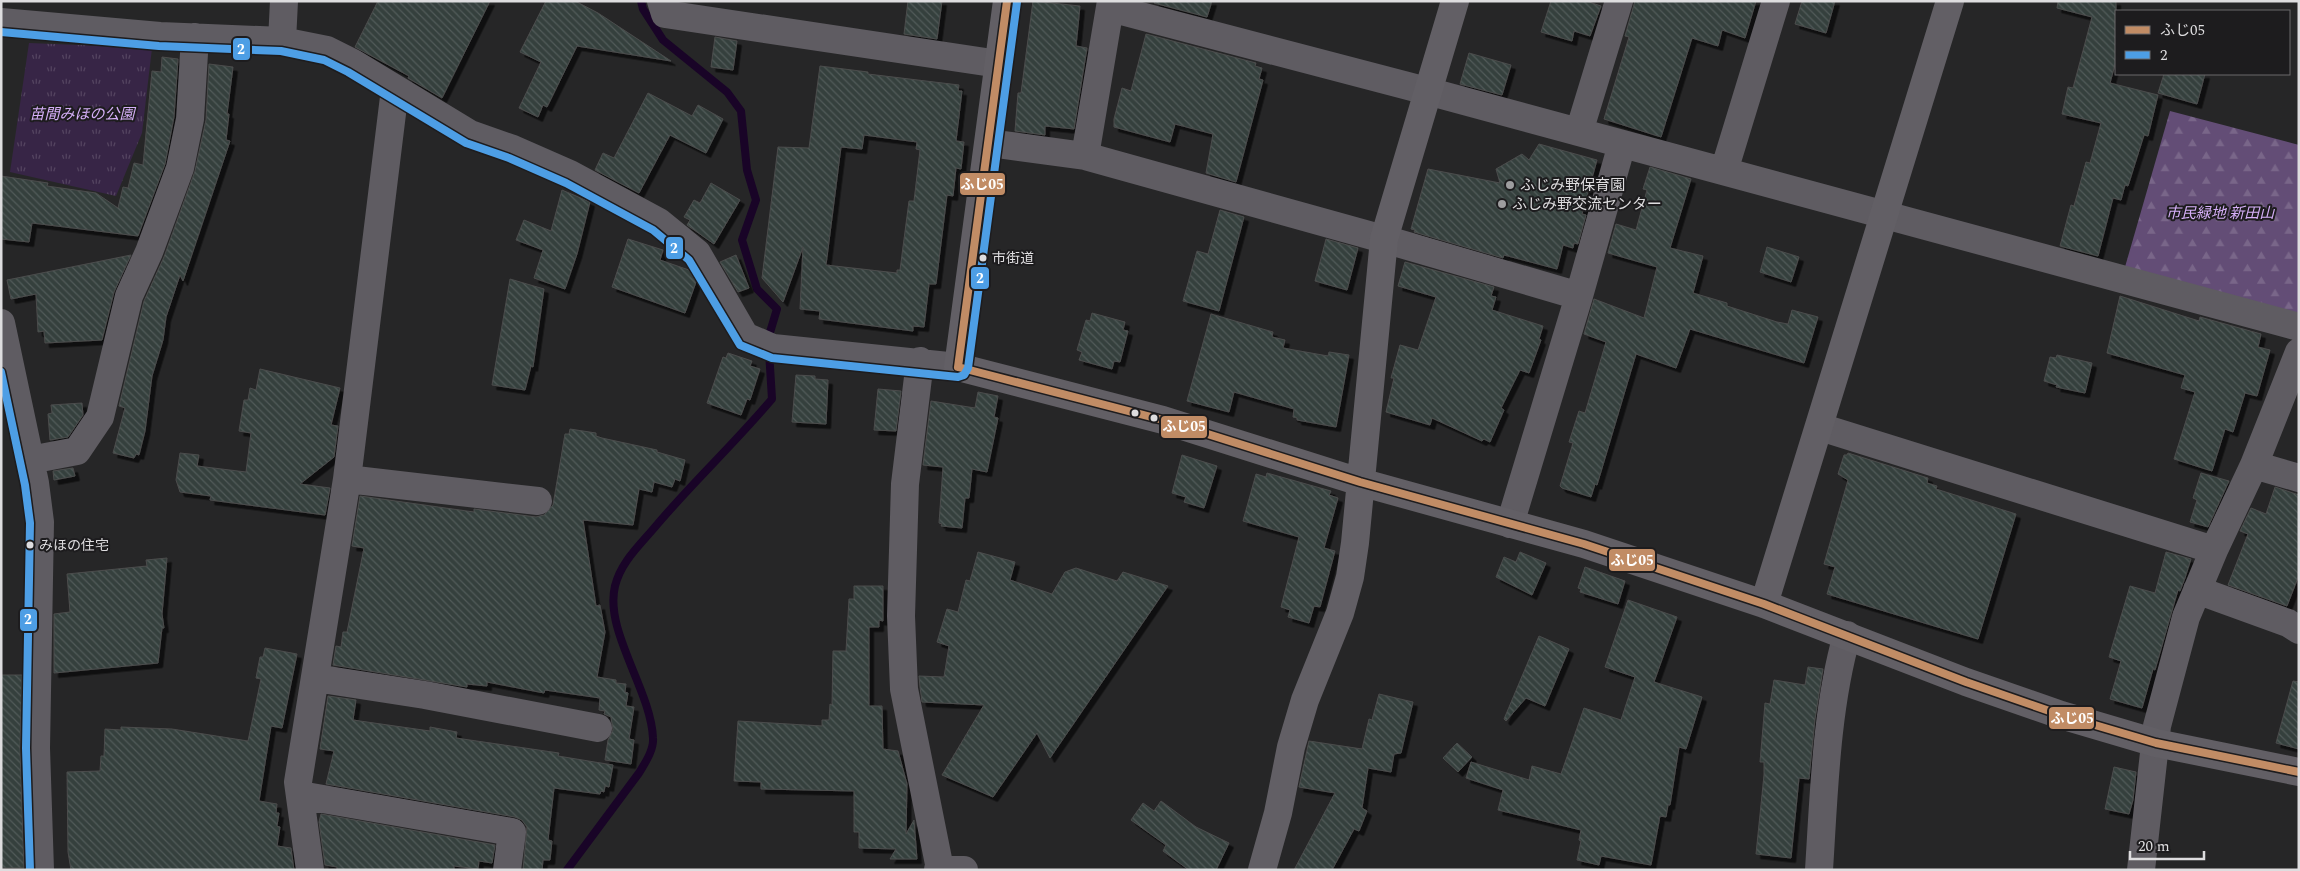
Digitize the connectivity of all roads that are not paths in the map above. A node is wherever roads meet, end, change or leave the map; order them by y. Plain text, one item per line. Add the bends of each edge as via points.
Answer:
1 (284, 1) edge
2 (661, 1) edge
3 (1007, 1) edge
4 (1455, 1) edge
5 (1619, 1) edge
6 (1776, 1) edge
7 (1950, 1) edge
8 (1110, 5) edge
9 (1, 22) edge
10 (196, 36) junction
11 (282, 41) junction
12 (999, 64) junction
13 (395, 89) junction
14 (1427, 91) junction
15 (1579, 132) junction
16 (989, 143) junction
17 (1622, 144) junction
18 (1085, 156) junction
19 (1724, 171) junction
20 (1883, 214) junction
21 (1384, 239) junction
22 (1579, 296) junction
23 (1, 322) edge
24 (2299, 327) edge
25 (2299, 352) edge
26 (920, 361) junction
27 (958, 367) junction
28 (1820, 427) junction
29 (30, 460) junction
30 (2254, 465) junction
31 (2299, 478) edge
32 (347, 479) junction
33 (1360, 482) junction
34 (538, 501) dead end
35 (1510, 524) junction
36 (2214, 550) junction
37 (2196, 590) junction
38 (1764, 604) junction
39 (2299, 630) edge
40 (1847, 635) junction
41 (315, 678) junction
42 (598, 728) dead end
43 (2156, 743) junction
44 (2299, 772) edge
45 (300, 795) junction
46 (314, 867) edge
47 (40, 870) edge
48 (508, 870) edge
49 (939, 870) edge
50 (964, 870) edge
51 (1262, 870) edge
52 (1819, 870) edge
53 (2141, 870) edge

1 - 11 street
2 - 12 street via 665,14
3 - 12 street
4 - 14 street
5 - 15 street
6 - 19 street
7 - 20 street
8 - 14 street
8 - 18 street
9 - 10 street via 160,36
10 - 11 street
10 - 29 street via 190,119 180,168 129,296 100,417 77,451
11 - 13 street via 327,50
12 - 16 street
13 - 26 street via 470,134 570,174 659,222 697,253 745,336 773,348
13 - 32 street
14 - 15 street
14 - 21 street
15 - 17 street
16 - 18 street
16 - 27 street
17 - 19 street
17 - 22 street
18 - 21 street
19 - 20 street
20 - 24 street
20 - 28 street
21 - 22 street
21 - 33 street
22 - 35 street
23 - 29 street
25 - 30 street
26 - 27 street
26 - 49 street via 905,484 904,689
27 - 33 street via 1163,420
28 - 36 street
28 - 38 street
29 - 47 street via 40,522 36,738
30 - 31 street
30 - 36 street
32 - 34 street
32 - 41 street
33 - 35 street
33 - 51 street via 1350,577 1340,613 1305,700
35 - 38 street via 1584,544
36 - 37 street
37 - 39 street via 2288,623
37 - 43 street via 2157,726
38 - 40 street
40 - 43 street via 1966,682
40 - 52 street via 1827,754
41 - 42 street
41 - 45 street via 298,782
43 - 44 street
43 - 53 street
45 - 46 street
45 - 48 street via 512,832
49 - 50 street

